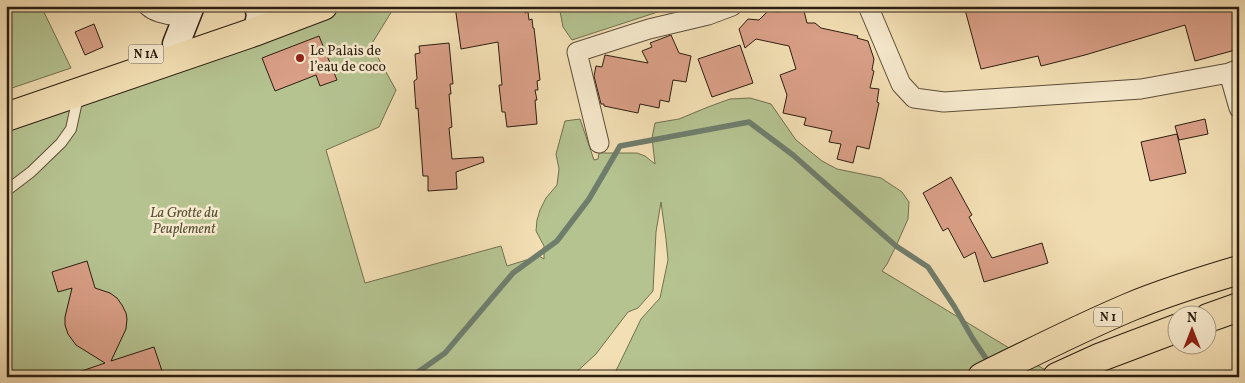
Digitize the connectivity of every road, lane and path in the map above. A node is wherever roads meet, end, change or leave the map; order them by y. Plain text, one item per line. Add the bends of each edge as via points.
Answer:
1 (148, 6) edge
2 (191, 6) edge
3 (287, 6) edge
4 (323, 6) edge
5 (732, 6) edge
6 (868, 6) edge
7 (258, 18) edge
8 (176, 44) junction
9 (1234, 71) edge
10 (84, 90) junction
11 (6, 102) edge
12 (1239, 108) edge
13 (6, 117) edge
14 (599, 143) dead end
15 (6, 191) edge
16 (1239, 270) edge
17 (1239, 307) edge
18 (1218, 314) edge
19 (1168, 332) edge
20 (982, 377) edge
21 (1057, 377) edge

1 - 2 street via 161,14 176,16
2 - 8 main road
3 - 7 main road, N 1A
4 - 7 main road, N 1A
5 - 14 street via 576,52
6 - 9 street via 901,84 914,98 944,102 1141,89
7 - 8 main road, N 1A
7 - 10 main road, N 1A
8 - 11 main road, N 1A
9 - 12 street
10 - 13 main road, N 1A
10 - 15 lane via 76,106 71,129 31,172
16 - 20 main road, N 1 via 1131,306
17 - 18 main road
19 - 21 main road

